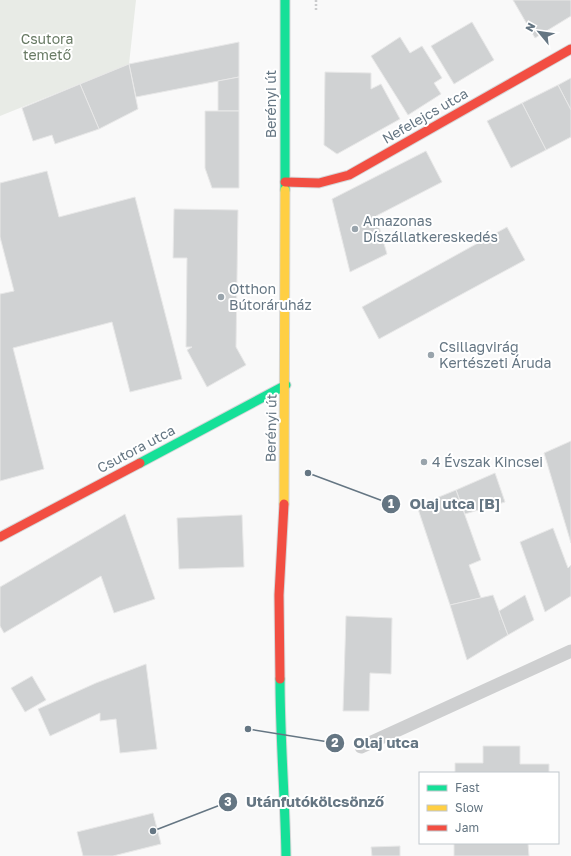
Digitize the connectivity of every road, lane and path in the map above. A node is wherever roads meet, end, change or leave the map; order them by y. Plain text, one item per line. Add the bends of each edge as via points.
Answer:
1 (285, 0) edge
2 (316, 0) edge
3 (316, 10) dead end
4 (571, 49) edge
5 (285, 182) junction
6 (286, 385) junction
7 (0, 538) edge
8 (571, 651) edge
9 (361, 747) dead end
10 (286, 856) edge

1 - 5 main road, Berényi út
2 - 3 path
4 - 5 main road, Nefelejcs utca via 349,175 318,183
5 - 6 main road, Berényi út
6 - 7 main road, Csutora utca
6 - 10 main road, Berényi út via 284,521 279,595 280,732 285,788
8 - 9 lane

